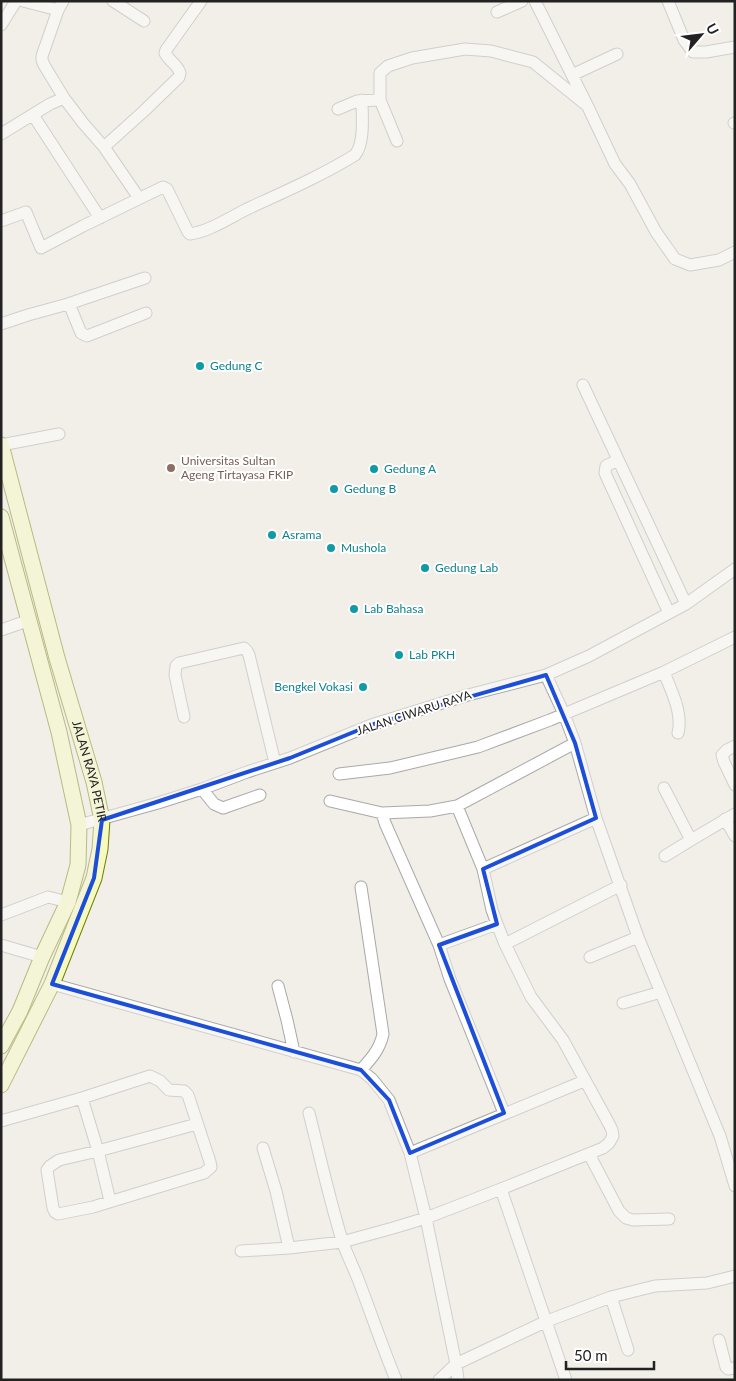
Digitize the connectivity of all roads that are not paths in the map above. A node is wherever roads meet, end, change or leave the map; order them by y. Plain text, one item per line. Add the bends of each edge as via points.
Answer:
1 (16, 1) edge
2 (23, 1) edge
3 (113, 1) edge
4 (201, 1) edge
5 (522, 1) edge
6 (535, 1) edge
7 (668, 1) edge
8 (61, 6) edge
9 (497, 12) dead end
10 (144, 21) dead end
11 (1, 25) edge
12 (735, 47) edge
13 (617, 54) dead end
14 (572, 75) junction
15 (64, 98) junction
16 (362, 100) junction
17 (380, 100) junction
18 (588, 107) junction
19 (338, 109) dead end
20 (33, 115) junction
21 (1, 134) edge
22 (397, 141) dead end
23 (104, 147) junction
24 (138, 198) junction
25 (100, 218) junction
26 (1, 220) edge
27 (735, 252) edge
28 (145, 278) dead end
29 (68, 304) junction
30 (146, 313) dead end
31 (1, 324) edge
32 (583, 385) dead end
33 (59, 434) dead end
34 (1, 445) edge
35 (618, 460) junction
36 (1, 517) edge
37 (6, 554) edge
38 (735, 569) edge
39 (673, 578) junction
40 (657, 586) junction
41 (686, 604) junction
42 (669, 613) junction
43 (30, 620) junction
44 (1, 630) edge
45 (735, 637) edge
46 (664, 672) junction
47 (546, 675) junction
48 (564, 714) junction
49 (184, 717) dead end
50 (678, 733) dead end
51 (575, 743) junction
52 (735, 746) edge
53 (275, 763) junction
54 (339, 774) dead end
55 (735, 785) edge
56 (664, 788) dead end
57 (202, 789) junction
58 (260, 795) dead end
59 (330, 801) dead end
60 (457, 806) junction
61 (382, 813) junction
62 (730, 816) edge
63 (596, 818) junction
64 (102, 820) junction
65 (79, 825) junction
66 (735, 836) edge
67 (691, 840) junction
68 (665, 856) dead end
69 (483, 869) junction
70 (621, 885) junction
71 (361, 887) dead end
72 (68, 902) junction
73 (1, 915) edge
74 (497, 924) junction
75 (638, 937) junction
76 (505, 944) junction
77 (439, 945) junction
78 (1, 946) edge
79 (42, 957) junction
80 (590, 957) dead end
81 (52, 984) junction
82 (278, 986) dead end
83 (661, 992) junction
84 (623, 1003) dead end
85 (1, 1046) edge
86 (294, 1052) junction
87 (361, 1070) junction
88 (584, 1080) junction
89 (1, 1085) edge
90 (82, 1098) junction
91 (309, 1113) dead end
92 (504, 1113) junction
93 (1, 1121) edge
94 (198, 1124) junction
95 (263, 1148) dead end
96 (98, 1152) junction
97 (410, 1153) junction
98 (589, 1154) junction
99 (735, 1186) edge
100 (502, 1189) junction
101 (110, 1201) junction
102 (426, 1218) junction
103 (669, 1219) dead end
104 (342, 1242) junction
105 (289, 1248) junction
106 (240, 1251) dead end
107 (735, 1276) edge
108 (611, 1297) junction
109 (547, 1321) junction
110 (719, 1340) dead end
111 (628, 1350) dead end
112 (456, 1364) junction
113 (735, 1368) edge
114 (396, 1380) edge
115 (439, 1380) edge
116 (458, 1380) edge
117 (566, 1380) edge

1 - 11 street
2 - 8 street
3 - 10 street
4 - 23 street via 166,50 168,58 179,70 179,77
5 - 9 street
6 - 14 street
7 - 12 street via 684,40 694,52
8 - 15 street via 42,60
13 - 14 street
14 - 18 street
15 - 20 street
15 - 23 street
16 - 17 street
16 - 19 street
16 - 24 street via 361,140 355,155 216,225 190,234 165,187
17 - 18 street via 380,73 388,66 412,58 465,49 491,51 533,62
17 - 22 street
18 - 27 street via 615,164 675,259 690,265 719,260
20 - 21 street
20 - 25 street
23 - 24 street
24 - 25 street
25 - 26 street via 41,248 26,212
28 - 29 street
29 - 30 street via 81,333 87,336
29 - 31 street
32 - 35 street
33 - 34 street
34 - 64 main road, JALAN RAYA PETIR
35 - 39 street
35 - 40 street via 606,466 605,473
36 - 37 main road, JALAN RAYA PETIR
37 - 43 main road, JALAN RAYA PETIR
38 - 41 street, JALAN CIWARU RAYA
39 - 40 street
39 - 41 street
40 - 42 street
41 - 42 street, JALAN CIWARU RAYA
42 - 47 street, JALAN CIWARU RAYA
43 - 44 street
43 - 65 main road, JALAN RAYA PETIR
45 - 46 street
46 - 48 street
46 - 50 street via 679,715
47 - 48 street
47 - 53 street, JALAN CIWARU RAYA via 371,725
48 - 51 street
48 - 54 street via 478,747 390,768
49 - 53 street via 176,666 244,648 249,655
51 - 60 street
51 - 63 street
52 - 55 street via 722,755
53 - 57 street, JALAN CIWARU RAYA
56 - 67 street
57 - 58 street via 214,804 223,808
57 - 64 street, JALAN CIWARU RAYA
59 - 61 street
60 - 61 street via 430,812
60 - 69 street
61 - 77 street
62 - 66 street
62 - 67 street
63 - 69 street
63 - 70 street
64 - 65 street, JALAN CIWARU RAYA
64 - 81 main road, JALAN RAYA PETIR via 94,878
65 - 72 main road, JALAN RAYA PETIR via 78,865
67 - 68 street
69 - 74 street
70 - 75 street
70 - 76 street
71 - 87 street via 383,1034 375,1055
72 - 73 street via 48,897
72 - 79 main road, JALAN RAYA PETIR
74 - 76 street
74 - 77 street
75 - 80 street
75 - 83 street
76 - 88 street via 531,997 564,1040
77 - 92 street
78 - 79 street
79 - 85 main road, JALAN RAYA PETIR via 20,1011
81 - 86 street
81 - 89 main road, JALAN RAYA PETIR
82 - 86 street
83 - 84 street
83 - 99 street via 720,1136
86 - 87 street
87 - 97 street via 389,1100
88 - 92 street
88 - 98 street via 613,1136 603,1148
90 - 93 street
90 - 94 street via 150,1076 170,1090 186,1093
90 - 96 street
91 - 104 street
92 - 97 street
94 - 96 street
94 - 101 street via 210,1162 209,1171
95 - 105 street
96 - 101 street
96 - 101 street via 59,1160 50,1166 47,1170 53,1208 58,1214 63,1214
97 - 102 street
98 - 100 street
98 - 103 street via 619,1211 626,1218
100 - 102 street
100 - 109 street
102 - 104 street
102 - 112 street
104 - 105 street
104 - 114 street
105 - 106 street
107 - 108 street via 707,1283 655,1286
108 - 109 street
108 - 111 street
109 - 112 street
109 - 117 street
110 - 113 street via 726,1367
112 - 115 street
112 - 116 street

